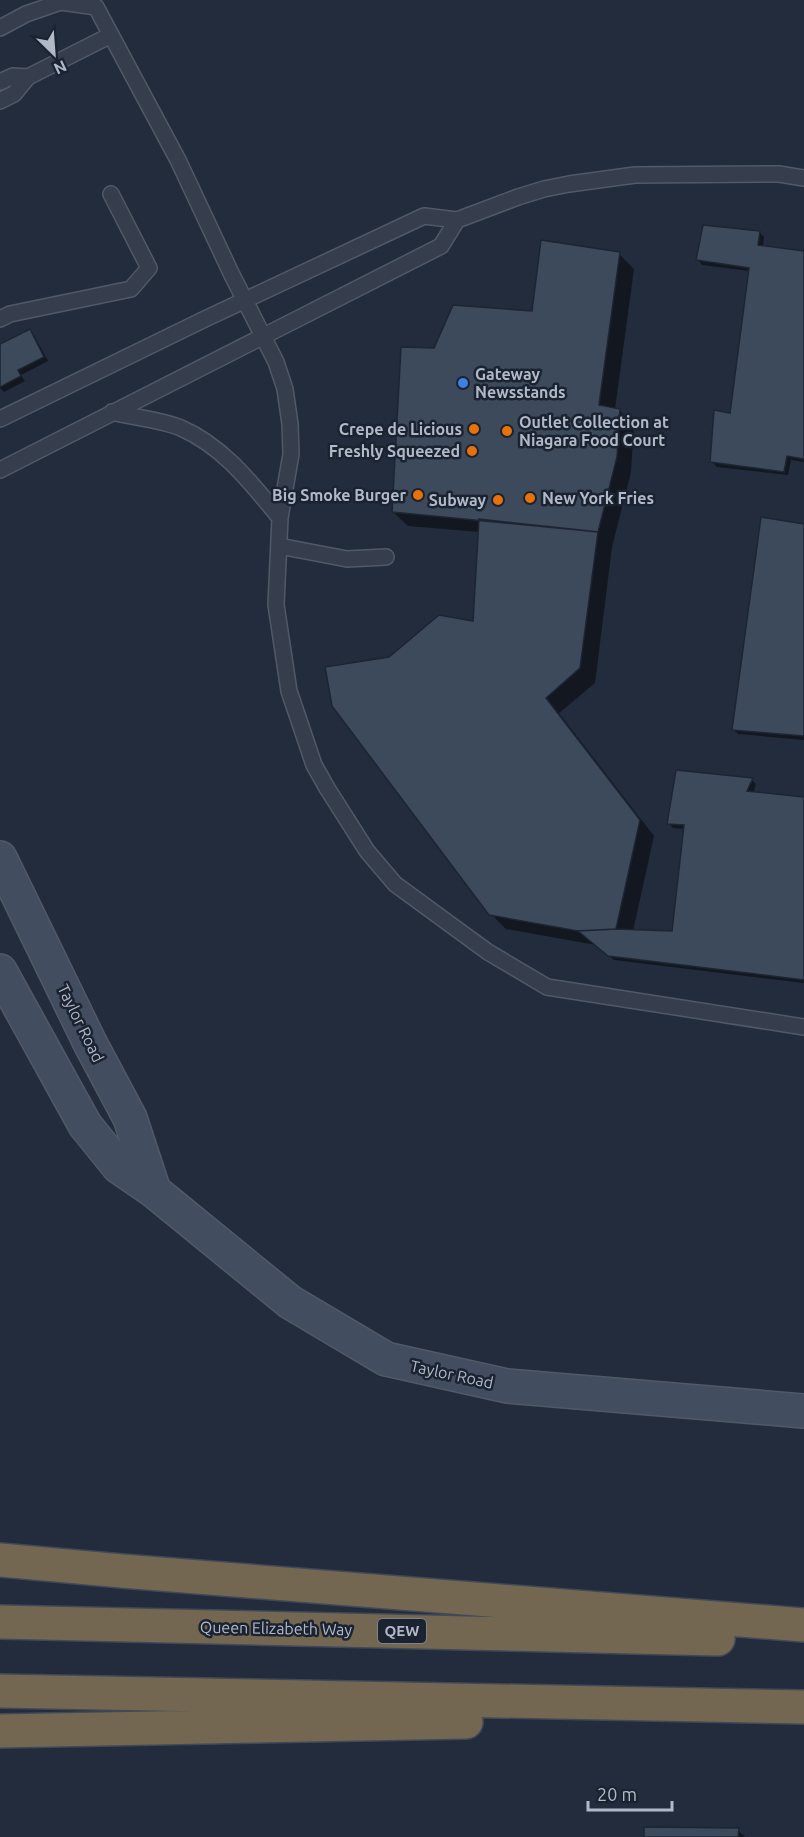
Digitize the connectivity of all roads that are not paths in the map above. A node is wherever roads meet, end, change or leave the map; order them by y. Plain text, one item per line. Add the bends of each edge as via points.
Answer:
1 (0, 28) edge
2 (111, 35) junction
3 (28, 77) junction
4 (0, 82) edge
5 (0, 101) edge
6 (804, 178) edge
7 (111, 194) dead end
8 (457, 220) junction
9 (244, 300) junction
10 (0, 318) edge
11 (263, 336) junction
12 (112, 412) junction
13 (0, 419) edge
14 (0, 470) edge
15 (280, 518) junction
16 (279, 546) junction
17 (386, 557) dead end
18 (0, 858) edge
19 (2, 981) edge
20 (804, 1028) edge
21 (153, 1191) junction
22 (804, 1411) edge
23 (0, 1560) edge
24 (0, 1622) edge
25 (804, 1625) edge
26 (804, 1641) edge
27 (0, 1691) edge
28 (804, 1707) edge
29 (804, 1716) edge
30 (0, 1731) edge

1 - 2 lane via 61,2 96,7
2 - 3 lane
2 - 9 lane via 178,160
3 - 4 lane via 13,76
3 - 5 lane via 14,94
6 - 8 lane via 779,174 624,176 544,189
7 - 10 lane via 148,268 131,289
8 - 9 lane via 424,216
8 - 11 lane via 441,246
9 - 11 lane
9 - 13 lane
11 - 12 lane
11 - 15 lane via 285,389 290,424 291,454
12 - 14 lane
12 - 15 lane via 180,428 218,449
15 - 16 lane
16 - 17 lane via 347,559
16 - 20 lane via 276,605 289,691 305,739 327,788 367,850 395,884 488,952 547,987
18 - 21 main road, Taylor Road via 130,1118
19 - 21 main road, Taylor Road via 85,1125 119,1167
21 - 22 main road, Taylor Road via 290,1302 386,1359 507,1386
23 - 25 highway
24 - 26 highway, Queen Elizabeth Way / QEW
27 - 28 highway
29 - 30 highway

